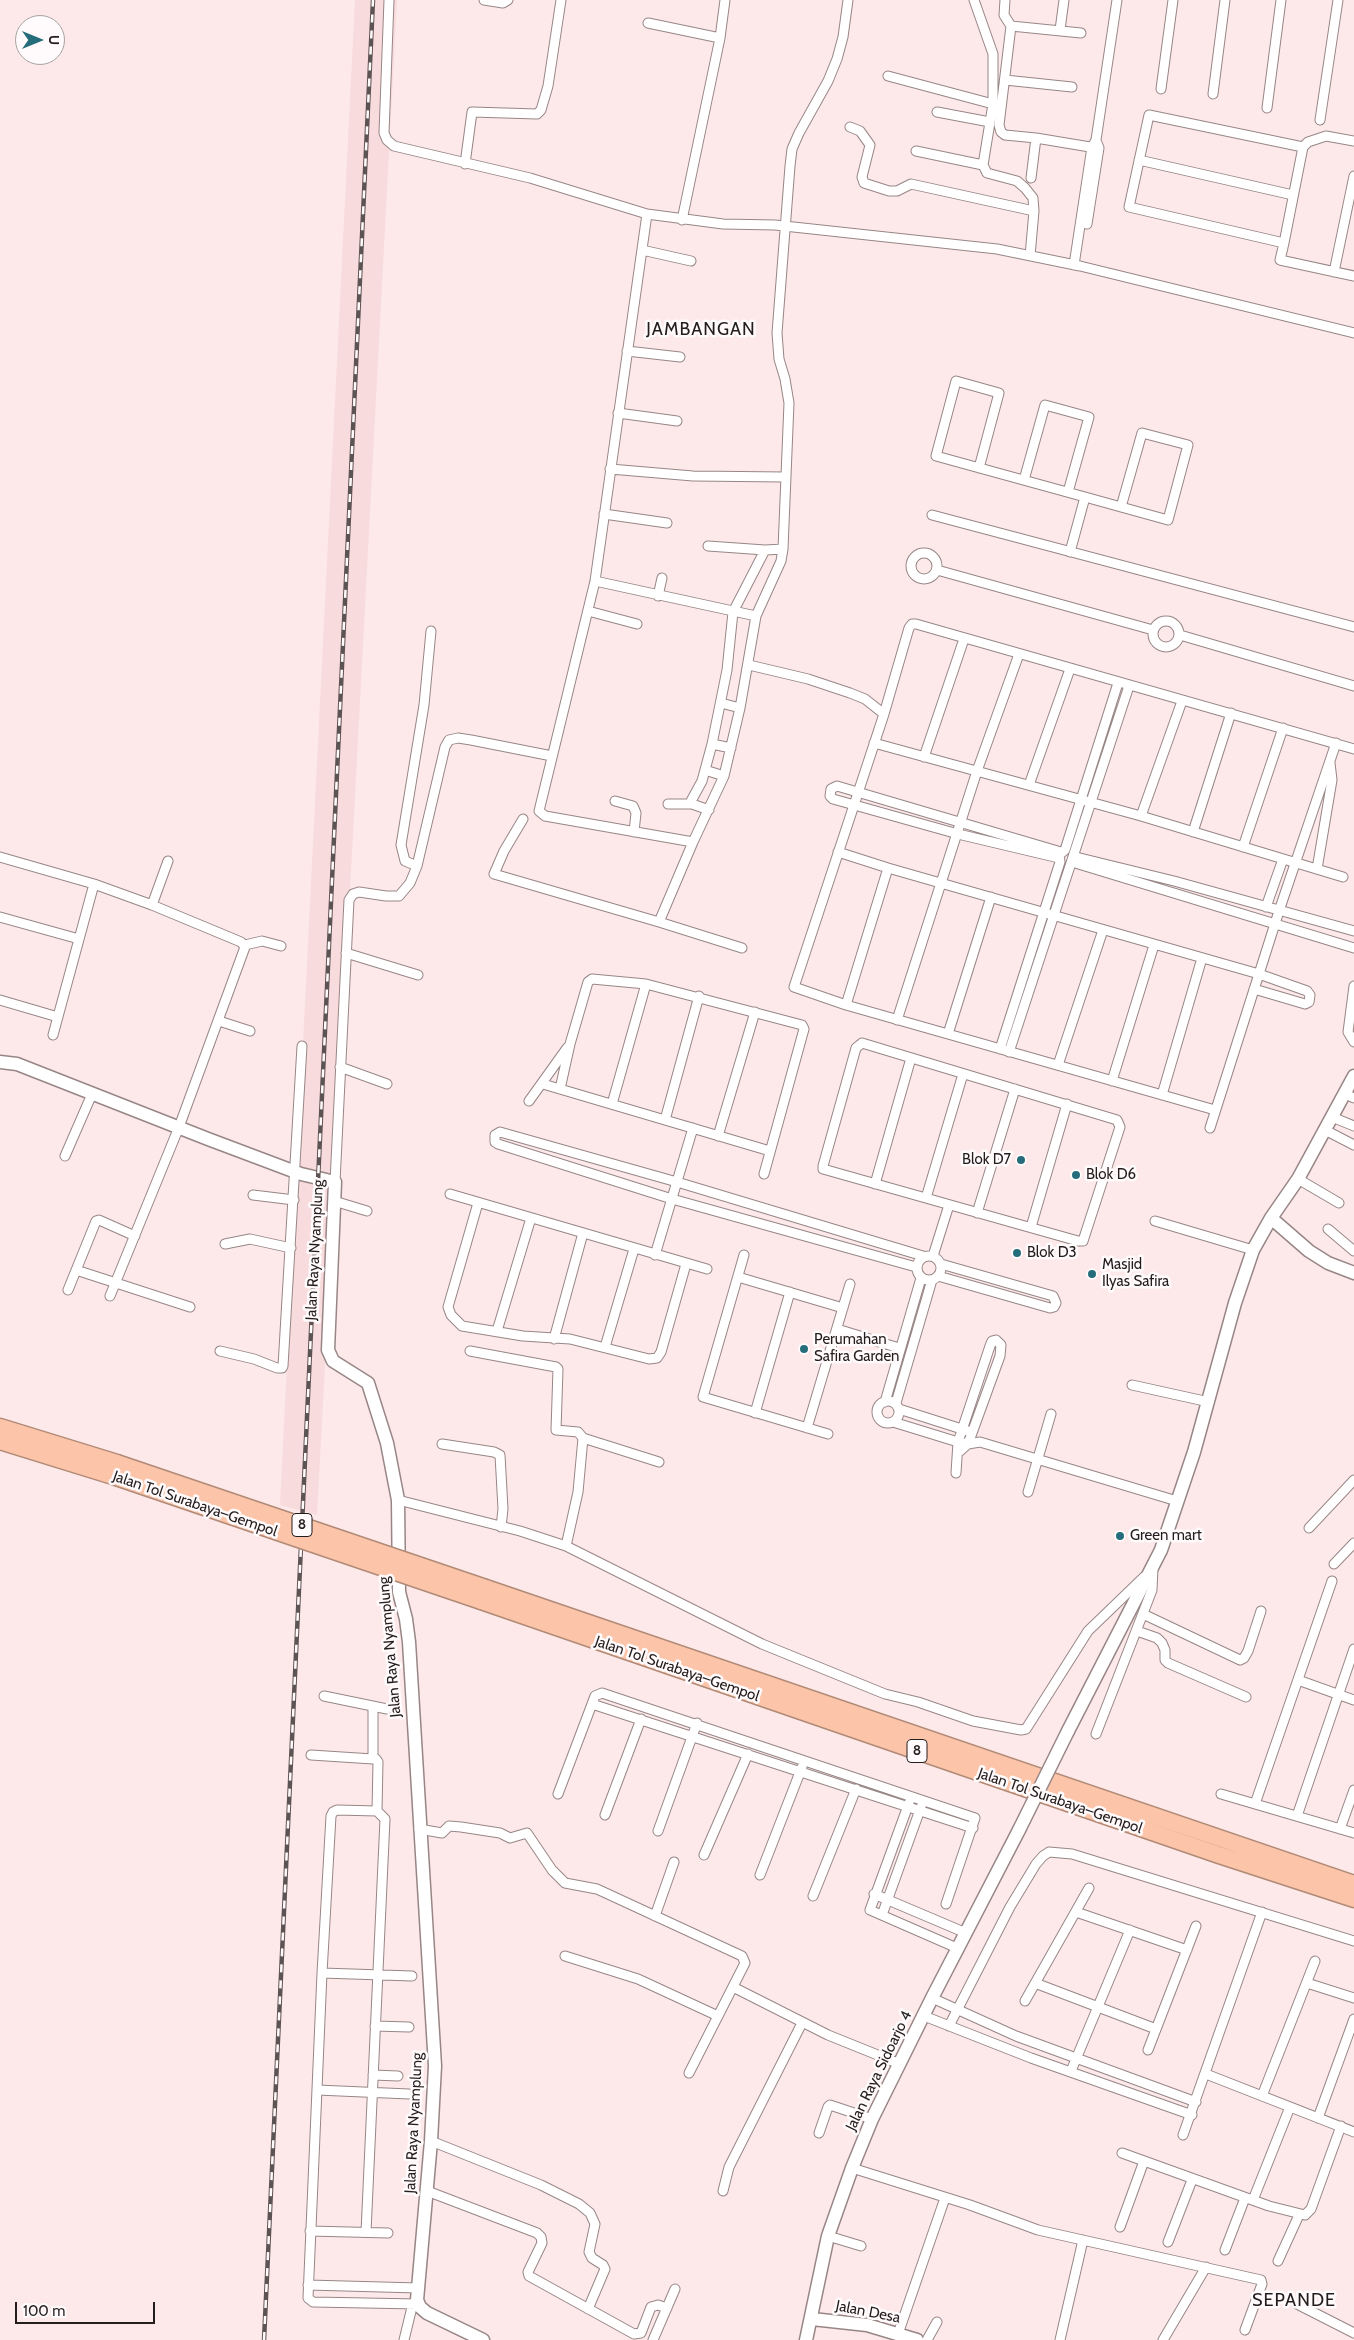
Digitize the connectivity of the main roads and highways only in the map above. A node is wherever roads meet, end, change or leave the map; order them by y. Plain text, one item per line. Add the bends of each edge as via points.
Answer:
1 (0, 1427) edge
2 (0, 1441) edge
3 (115, 1469) junction
4 (483, 1594) junction
5 (1354, 1884) edge
6 (1354, 1899) edge

1 - 3 highway, Jalan Tol Surabaya–Gempol / 8
2 - 3 highway, Jalan Tol Surabaya–Gempol / 8
3 - 4 highway, Jalan Tol Surabaya–Gempol / 8, bridge
4 - 5 highway, Jalan Tol Surabaya–Gempol / 8
4 - 6 highway, Jalan Tol Surabaya–Gempol / 8 via 1219,1855

